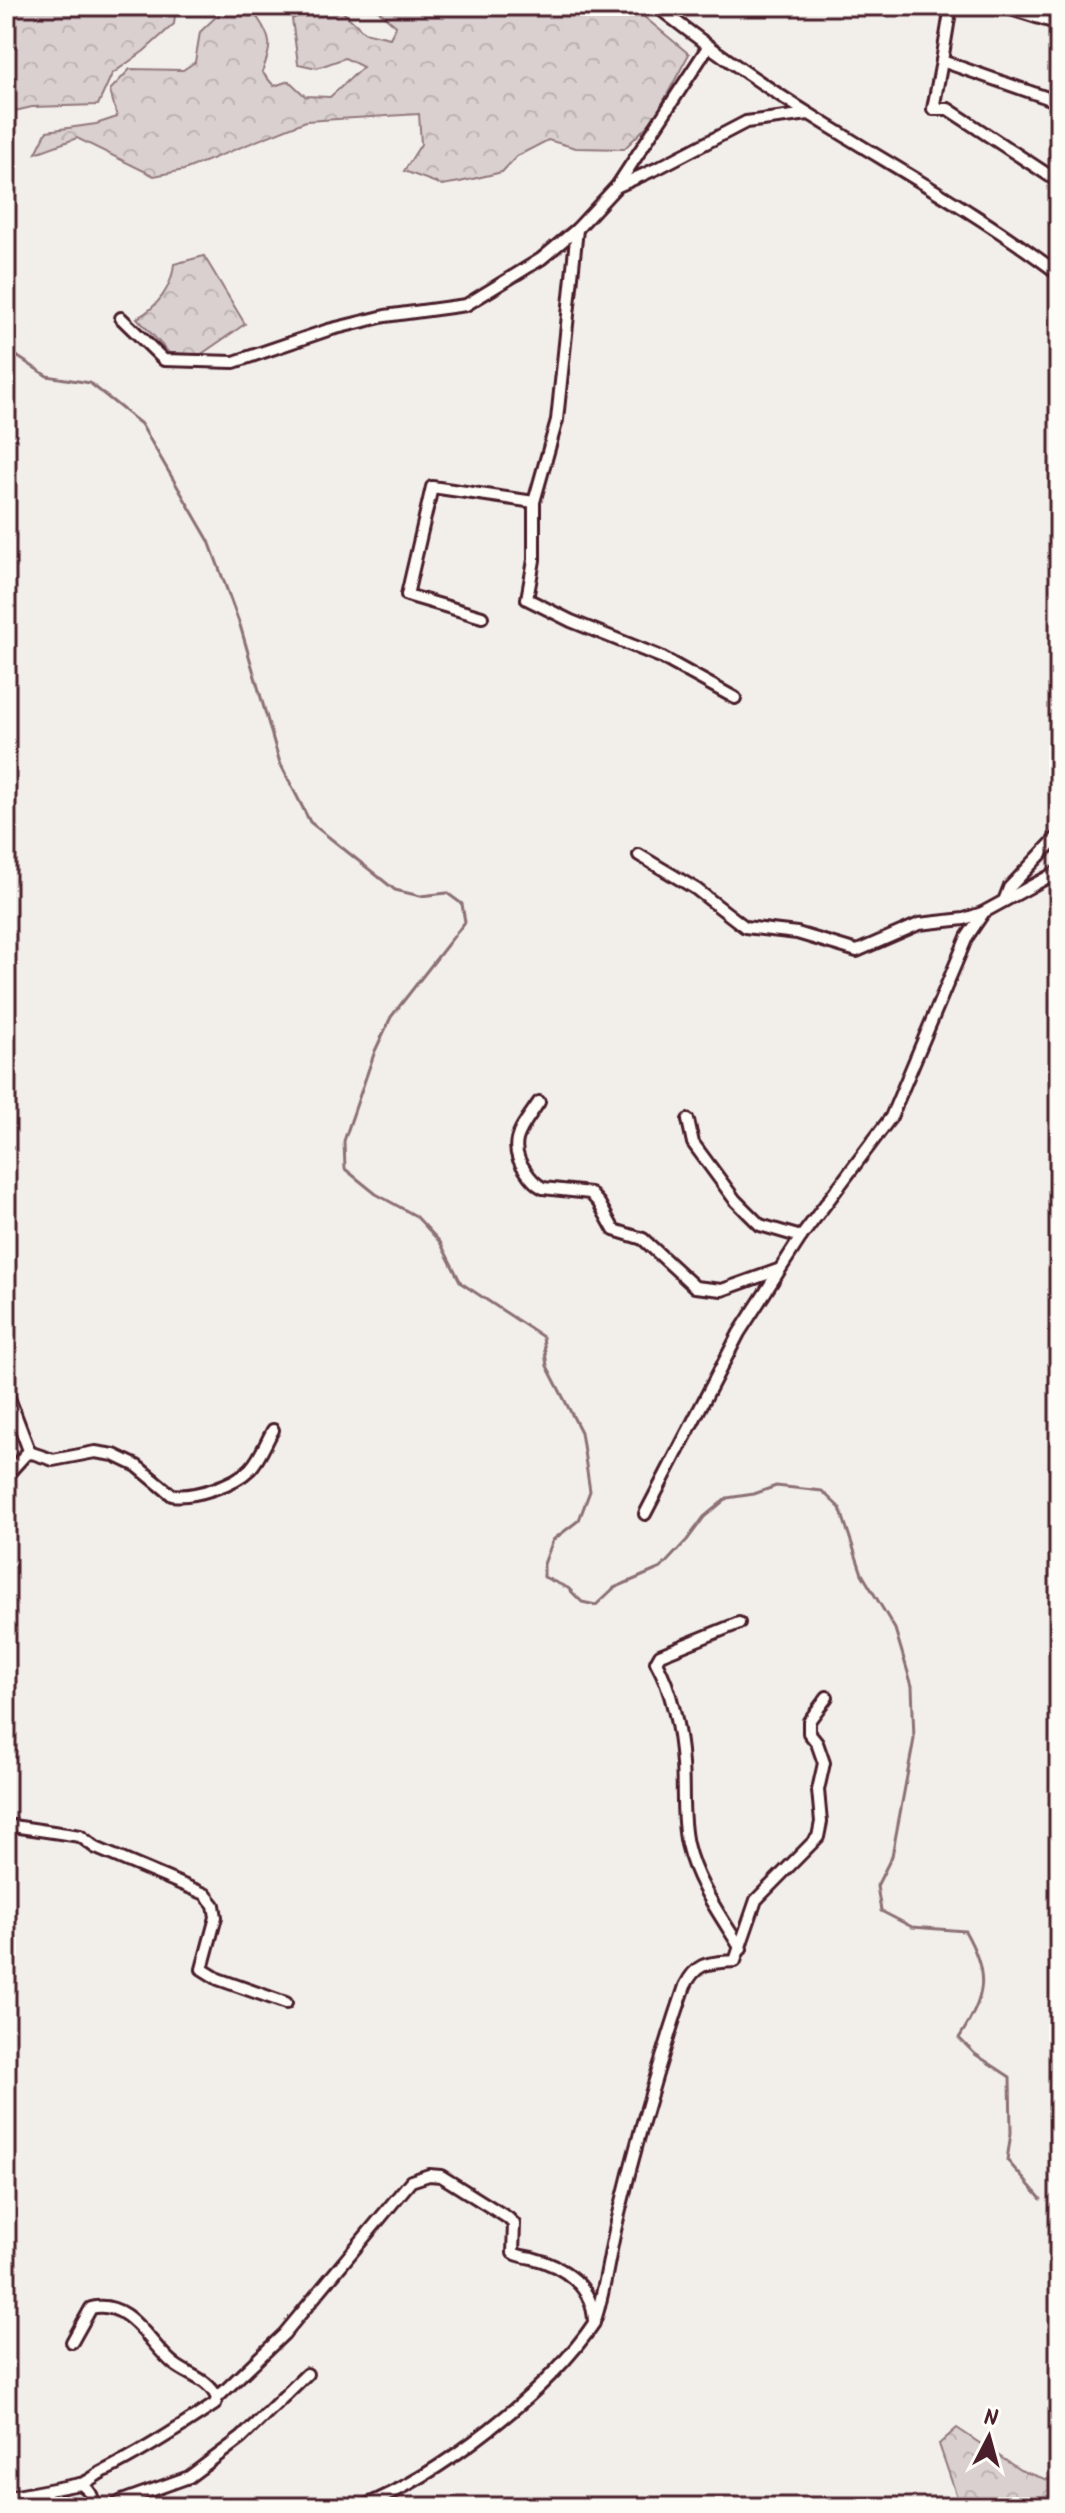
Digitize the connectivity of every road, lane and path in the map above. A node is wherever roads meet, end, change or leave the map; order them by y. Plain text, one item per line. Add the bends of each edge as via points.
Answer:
1 (656, 6) edge
2 (951, 6) edge
3 (1001, 6) edge
4 (1059, 24) edge
5 (708, 47) junction
6 (942, 61) junction
7 (1059, 102) edge
8 (809, 114) junction
9 (1059, 182) edge
10 (616, 187) junction
11 (577, 229) junction
12 (1059, 251) edge
13 (1056, 272) edge
14 (121, 318) dead end
15 (534, 502) junction
16 (482, 617) dead end
17 (735, 698) dead end
18 (1059, 835) edge
19 (639, 855) dead end
20 (1059, 871) edge
21 (1004, 901) junction
22 (984, 912) junction
23 (539, 1102) dead end
24 (688, 1120) dead end
25 (801, 1237) junction
26 (780, 1269) junction
27 (6, 1390) edge
28 (273, 1430) dead end
29 (30, 1453) junction
30 (6, 1476) edge
31 (645, 1514) dead end
32 (739, 1623) dead end
33 (827, 1697) dead end
34 (6, 1825) edge
35 (741, 1949) junction
36 (286, 2003) dead end
37 (594, 2323) junction
38 (72, 2342) dead end
39 (307, 2374) dead end
40 (217, 2398) junction
41 (80, 2484) junction
42 (6, 2498) edge
43 (94, 2507) edge
44 (113, 2507) edge
45 (361, 2507) edge

1 - 5 street
2 - 6 street
3 - 4 street
5 - 8 street
5 - 10 street
6 - 7 street
6 - 9 street via 933,109 948,109
8 - 10 street via 746,122
8 - 13 street via 1004,232
10 - 11 street
11 - 14 street via 541,259 466,305 328,330 234,362 164,360
11 - 15 street via 557,420
12 - 13 street
15 - 16 street via 432,487 407,595
15 - 17 street via 534,560 527,599 661,657
18 - 21 street via 1009,888
19 - 22 street via 745,927 797,933 857,951 919,924
20 - 21 street
21 - 22 street
22 - 25 street via 967,937 891,1117
23 - 26 street via 516,1138 516,1159 537,1185 590,1193 614,1230 643,1239 695,1287 722,1290
24 - 25 street via 693,1143 735,1200 760,1225
25 - 26 street
26 - 31 street via 739,1333
27 - 29 street
28 - 29 street via 250,1469 231,1481 182,1496 172,1495 137,1466 114,1455 95,1452 53,1460
29 - 30 street
32 - 35 street via 660,1655 656,1662 664,1677 682,1763 688,1846 701,1883
33 - 35 street via 809,1721 809,1733 824,1763 818,1837 756,1900
34 - 36 street via 80,1836 96,1848 205,1894 216,1917 202,1969
35 - 37 street via 735,1961 706,1963 693,1971 685,1986 637,2141
37 - 40 street via 583,2286 558,2268 513,2253 514,2224 441,2176 429,2175 411,2181 284,2334
37 - 45 street via 504,2418 390,2496
38 - 40 street via 91,2308 111,2307
39 - 44 street via 241,2438 189,2477
40 - 41 street via 137,2455
41 - 42 street
41 - 43 street via 87,2487

